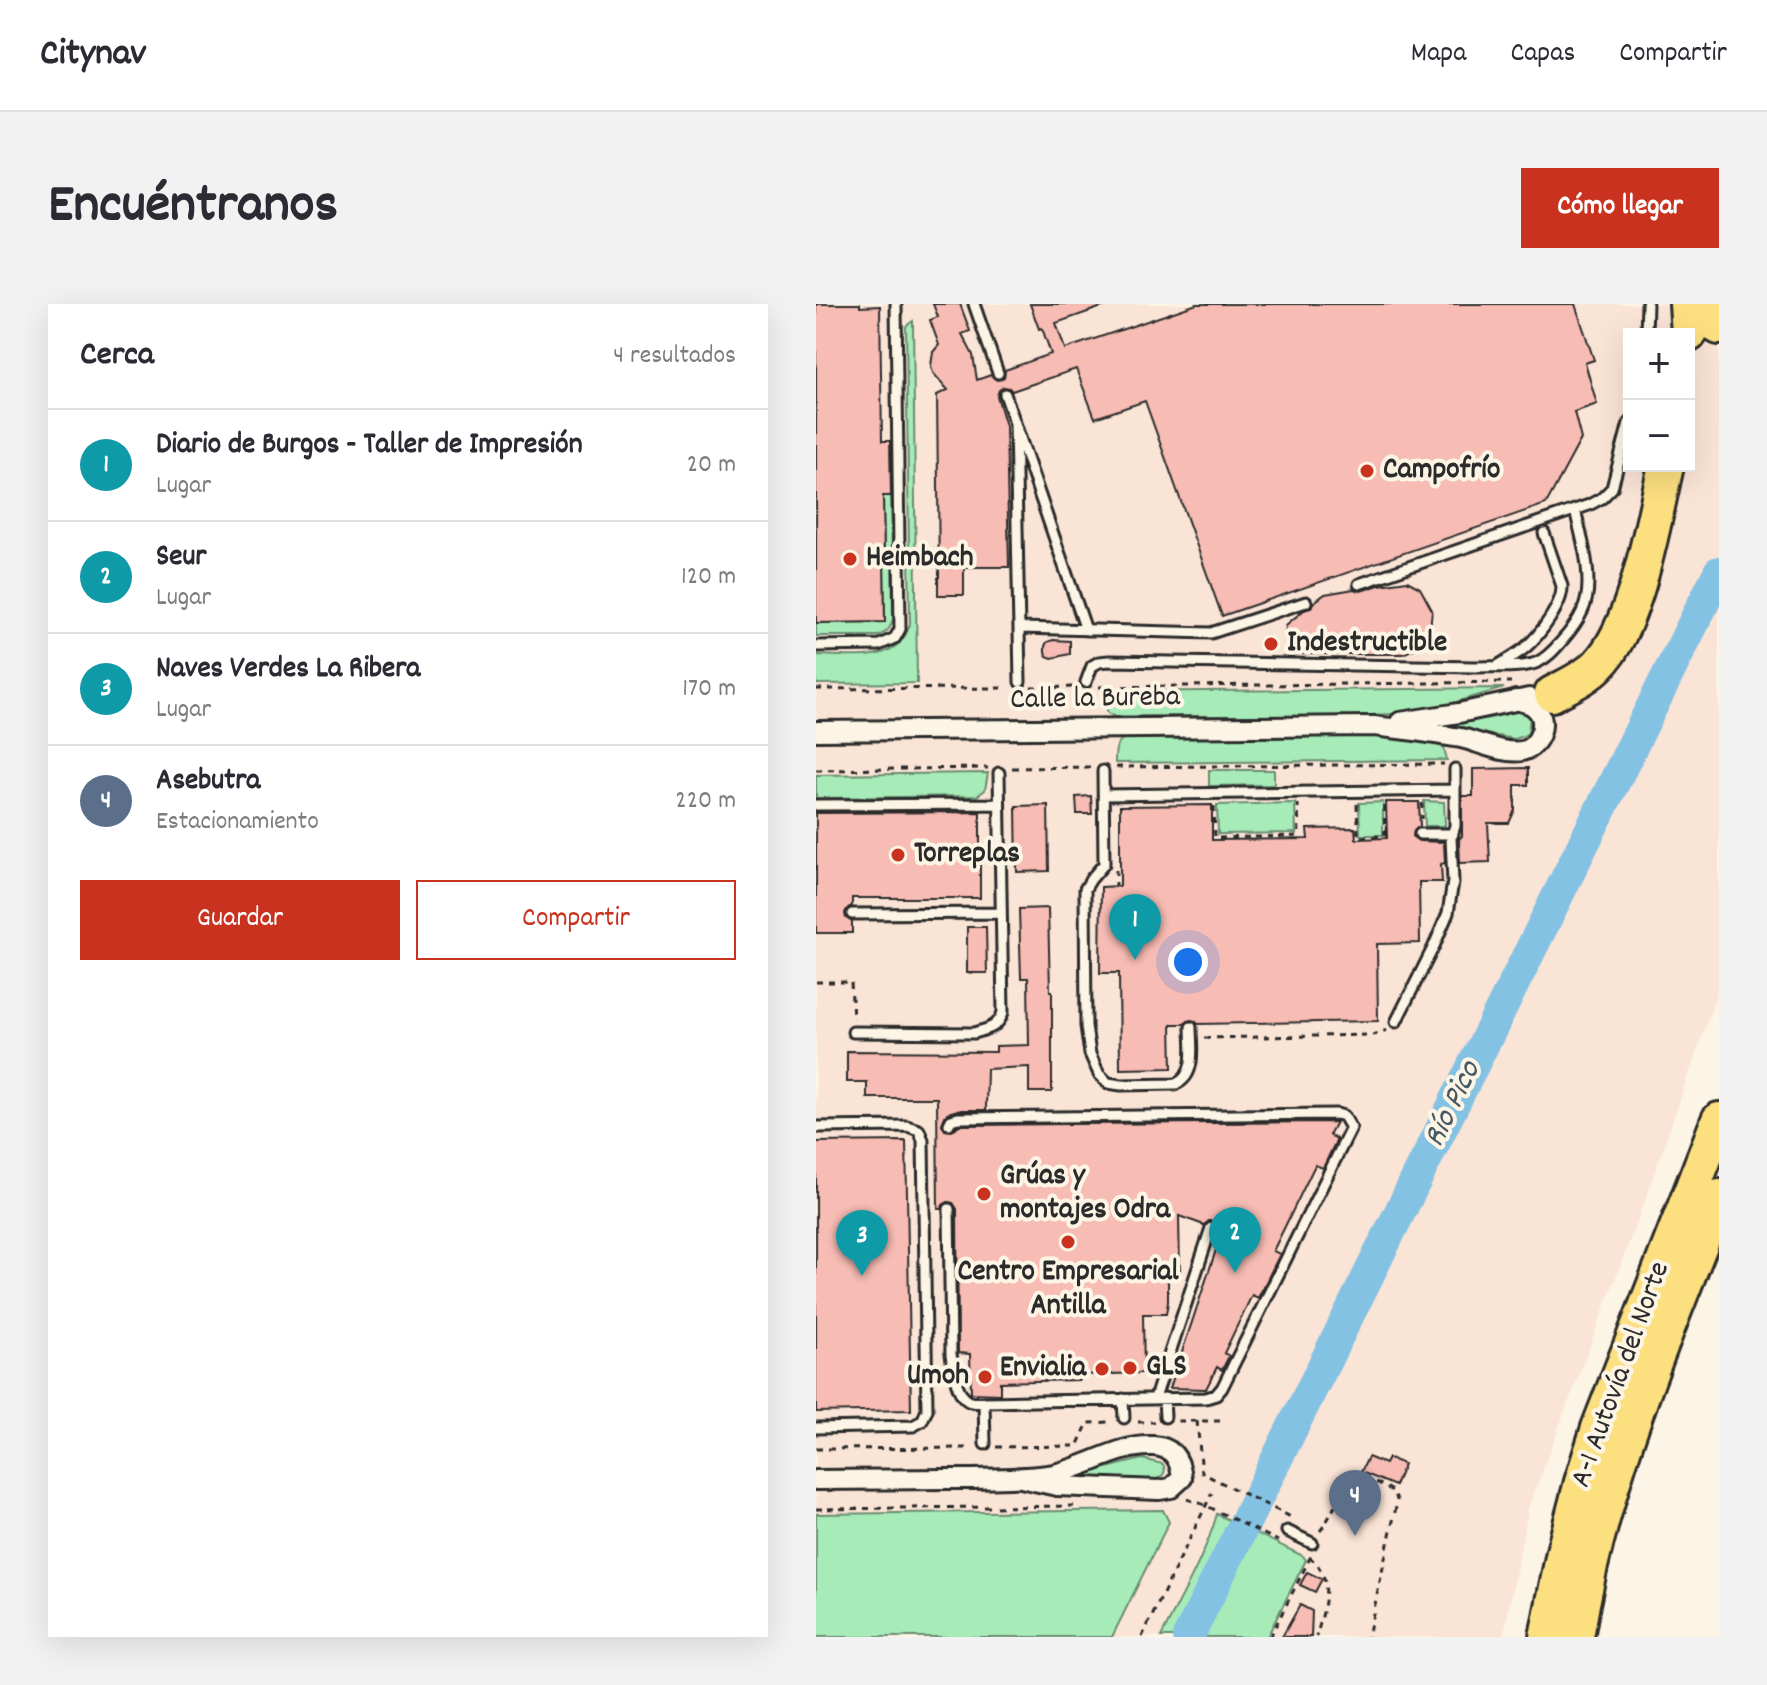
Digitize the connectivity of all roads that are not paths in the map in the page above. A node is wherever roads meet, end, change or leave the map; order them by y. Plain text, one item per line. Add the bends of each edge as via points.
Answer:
1 (896, 304) edge
2 (974, 304) edge
3 (1647, 304) edge
4 (1687, 304) edge
5 (1711, 304) edge
6 (1719, 327) edge
7 (1646, 328) edge
8 (1689, 328) edge
9 (998, 373) dead end
10 (1005, 394) dead end
11 (1015, 423) junction
12 (1623, 446) edge
13 (1665, 472) edge
14 (1575, 510) junction
15 (1544, 533) dead end
16 (1359, 584) dead end
17 (1306, 602) dead end
18 (1020, 628) junction
19 (1086, 630) junction
20 (816, 646) edge
21 (1498, 666) junction
22 (1020, 682) dead end
23 (1086, 682) dead end
24 (1538, 688) joint
25 (1516, 700) junction
26 (1374, 726) junction
27 (816, 731) edge
28 (1455, 766) road end
29 (999, 771) road end
30 (1103, 771) dead end
31 (1455, 790) junction
32 (1104, 795) junction
33 (999, 804) junction
34 (816, 805) edge
35 (1420, 834) dead end
36 (1453, 834) junction
37 (1001, 913) junction
38 (852, 914) dead end
39 (1396, 1022) road end
40 (1191, 1027) dead end
41 (853, 1032) road end
42 (1719, 1120) edge
43 (954, 1121) dead end
44 (816, 1127) edge
45 (1719, 1197) edge
46 (949, 1209) dead end
47 (1211, 1228) dead end
48 (1160, 1398) junction
49 (1123, 1399) junction
50 (984, 1402) junction
51 (1165, 1417) dead end
52 (1124, 1418) dead end
53 (816, 1428) edge
54 (985, 1444) dead end
55 (1021, 1478) junction
56 (816, 1480) edge
57 (1287, 1531) dead end
58 (1312, 1543) dead end
59 (1547, 1637) edge
60 (1576, 1637) edge

1 - 20 lane via 900,629 895,638 879,645
2 - 9 lane
3 - 7 lane
4 - 8 highway
5 - 6 highway
10 - 11 lane
11 - 18 lane
11 - 19 lane
12 - 14 lane via 1612,488
13 - 24 highway via 1630,608 1609,651 1585,676
14 - 16 lane
14 - 21 lane via 1588,584 1583,612 1537,663
15 - 21 lane via 1562,586 1560,600 1526,646
17 - 19 lane via 1211,633
18 - 19 lane
18 - 22 lane
21 - 23 lane via 1109,661 1092,666
24 - 25 street, Calle la Bureba
25 - 26 street, Calle la Bureba
25 - 26 street, Calle la Bureba via 1541,715 1536,742 1523,751
26 - 27 street, Calle la Bureba
28 - 31 lane
29 - 33 lane
30 - 32 lane
31 - 32 lane
31 - 36 lane
32 - 40 lane via 1104,864 1085,889 1090,1054 1108,1083 1176,1084 1191,1068
33 - 34 lane
33 - 37 lane
35 - 36 lane
36 - 39 lane via 1448,913
37 - 38 lane
37 - 41 lane via 1001,1021 974,1033
42 - 59 highway, A-1 Autovía del Norte via 1599,1428 1564,1552
43 - 48 lane via 1344,1116 1351,1128 1222,1388 1206,1398
44 - 53 lane via 907,1126 919,1130 923,1140 927,1410 913,1426
45 - 60 highway, A-1 Autovía del Norte via 1625,1444 1597,1536
46 - 50 lane via 955,1378 962,1397
47 - 48 lane
48 - 49 lane
48 - 51 lane
49 - 50 lane
49 - 52 lane
50 - 54 lane
55 - 55 street via 1057,1486 1159,1490 1182,1478 1178,1459 1166,1448 1152,1446
55 - 56 street
57 - 58 lane

